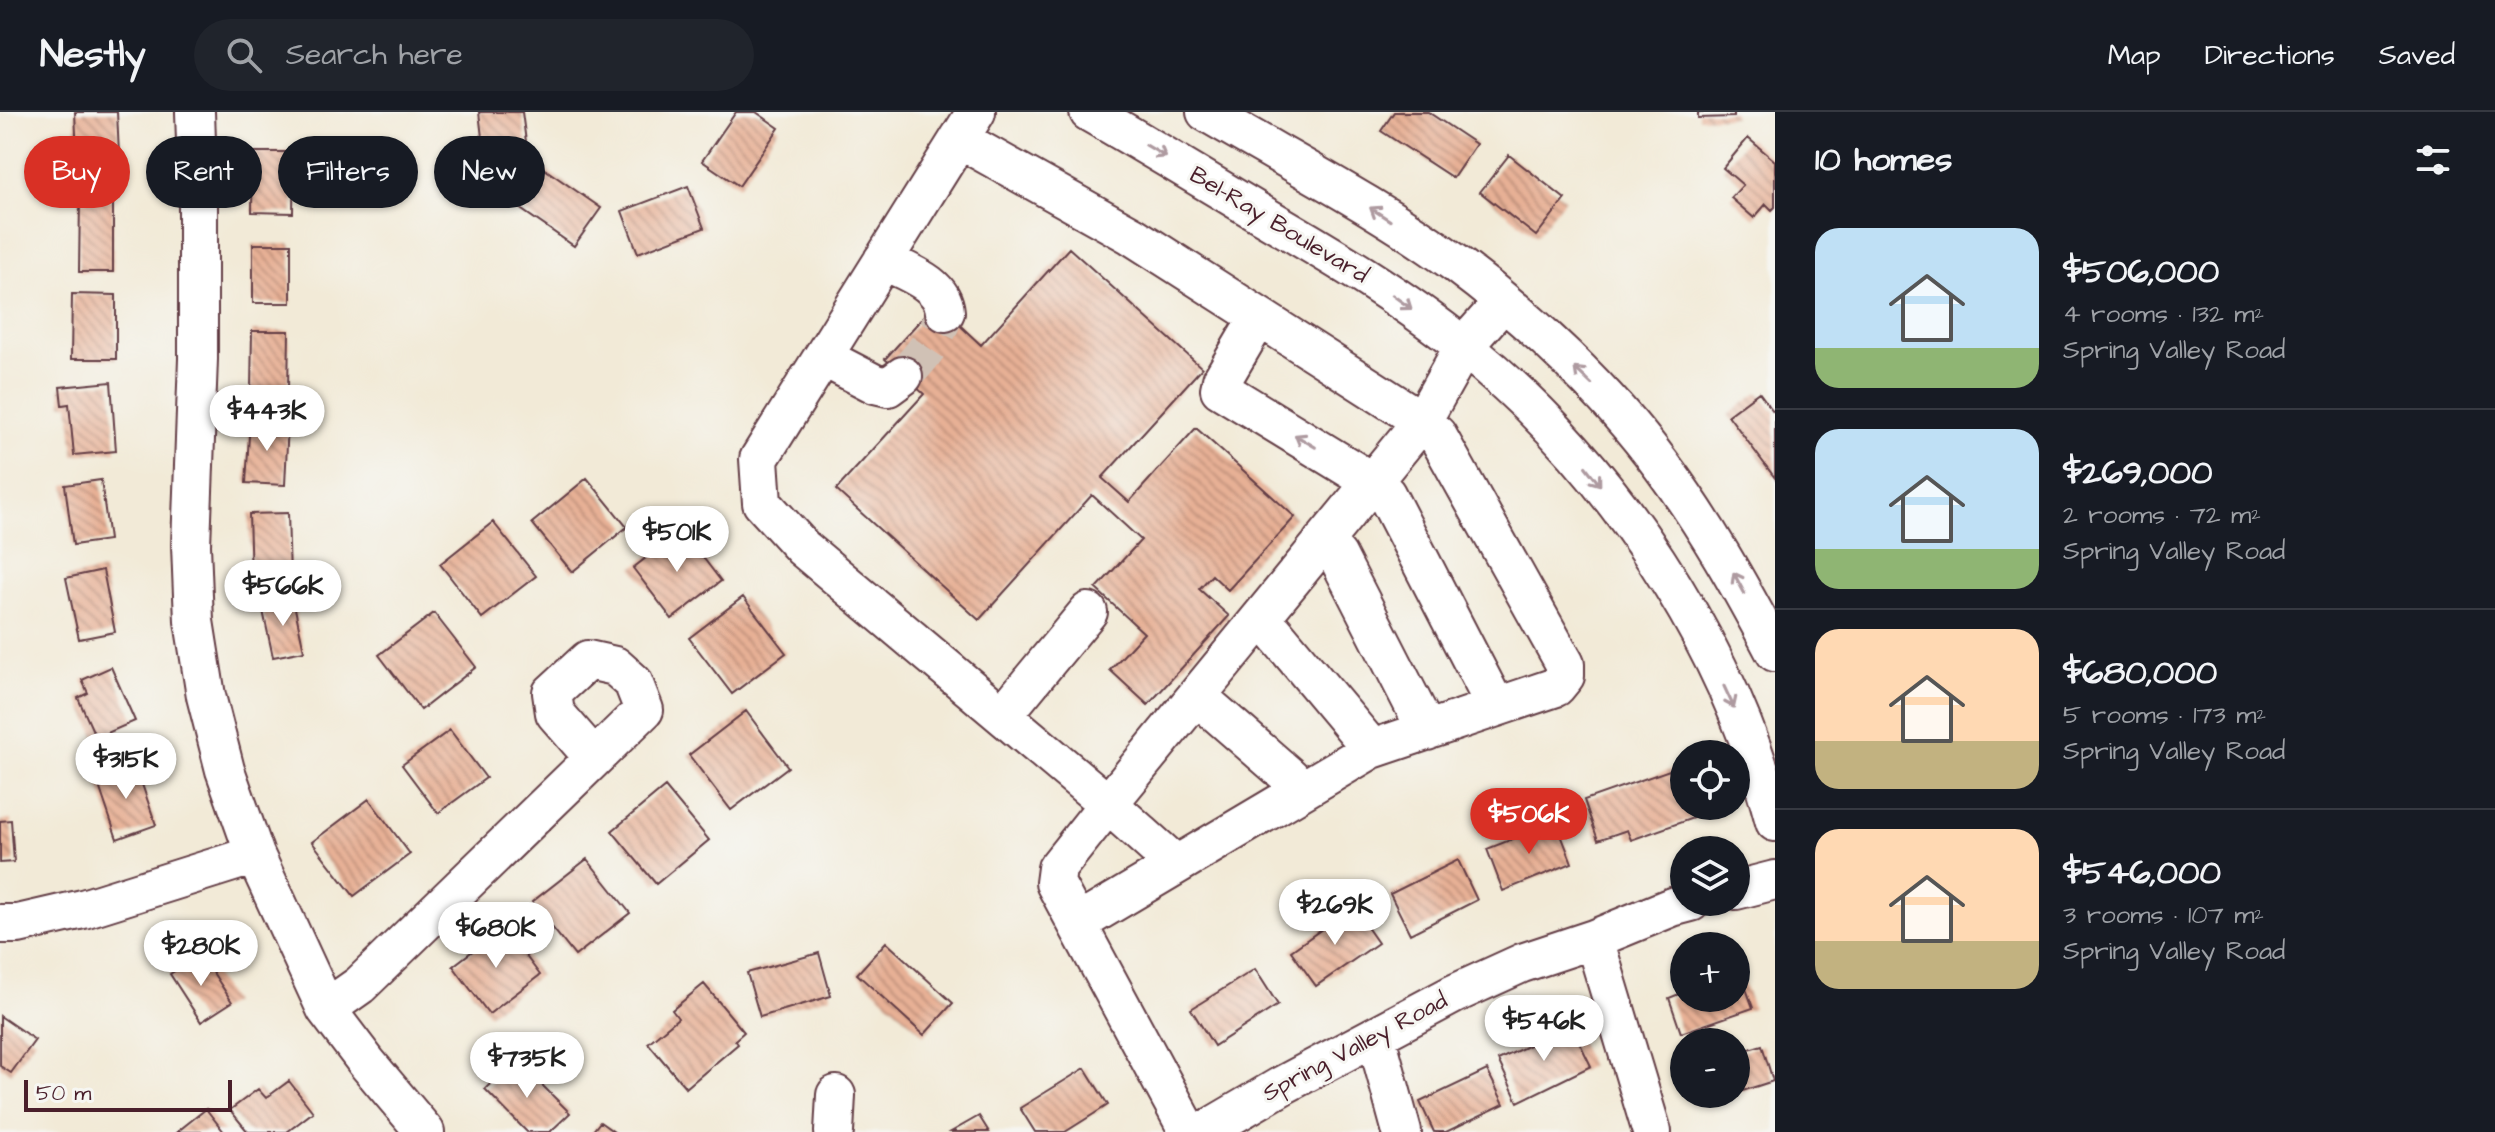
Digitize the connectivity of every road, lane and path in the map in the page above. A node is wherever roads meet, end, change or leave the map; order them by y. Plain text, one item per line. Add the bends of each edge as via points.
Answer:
1 (195, 112) edge
2 (1089, 112) edge
3 (1206, 112) edge
4 (967, 126) edge
5 (883, 260) junction
6 (1503, 302) junction
7 (945, 312) dead end
8 (1259, 317) junction
9 (1464, 346) junction
10 (823, 357) junction
11 (903, 376) tunnel mouth
12 (1422, 421) junction
13 (1372, 482) junction
14 (1322, 542) junction
15 (1088, 612) dead end
16 (1259, 620) junction
17 (1775, 652) edge
18 (1197, 696) junction
19 (1496, 707) junction
20 (1003, 715) junction
21 (1427, 731) junction
22 (1372, 749) junction
23 (594, 758) dead end
24 (1300, 791) junction
25 (1108, 804) junction
26 (1775, 822) edge
27 (255, 855) junction
28 (1176, 865) junction
29 (1775, 880) edge
30 (1750, 886) edge
31 (1670, 908) edge
32 (0, 924) edge
33 (1077, 924) junction
34 (1594, 939) junction
35 (326, 1009) junction
36 (1376, 1037) junction
37 (836, 1095) dead end
38 (413, 1128) edge
39 (834, 1132) edge
40 (1189, 1132) edge
41 (1203, 1132) edge
42 (1402, 1132) edge
43 (1651, 1132) edge

1 - 27 street via 194,621 225,770
2 -> 9 street, Bel-Ray Boulevard via 1319,247
6 -> 3 street via 1454,262 1369,207
4 - 5 street
4 - 8 street
5 - 7 street via 939,292
5 - 10 street
6 - 9 street
17 -> 6 street via 1733,573 1662,465 1611,404
8 - 12 street
13 -> 8 street via 1220,389
9 - 12 street
9 -> 26 street, Bel-Ray Boulevard via 1581,461 1675,589 1739,718
10 - 11 street via 875,384 888,387
10 - 20 street via 759,459 762,503 803,548
12 - 13 street
12 - 19 street via 1437,435 1565,664 1565,676 1556,687
13 - 14 street
13 - 19 street via 1386,494
14 - 16 street
14 - 21 street via 1337,555
15 - 20 street
16 - 18 street
16 - 22 street
18 - 24 street
18 - 25 street
19 - 21 street
20 - 25 street
21 - 22 street
22 - 24 street
23 - 35 street via 360,985
24 - 28 street
25 - 28 street
25 - 33 street via 1057,868 1055,883
27 - 32 street via 83,909
27 - 35 street
28 - 33 street
29 - 30 street
31 - 34 street, Spring Valley Road
33 - 40 street
34 - 36 street, Spring Valley Road via 1522,963
34 - 43 street
35 - 38 street
36 - 41 street, Spring Valley Road
36 - 42 street
37 - 39 street

